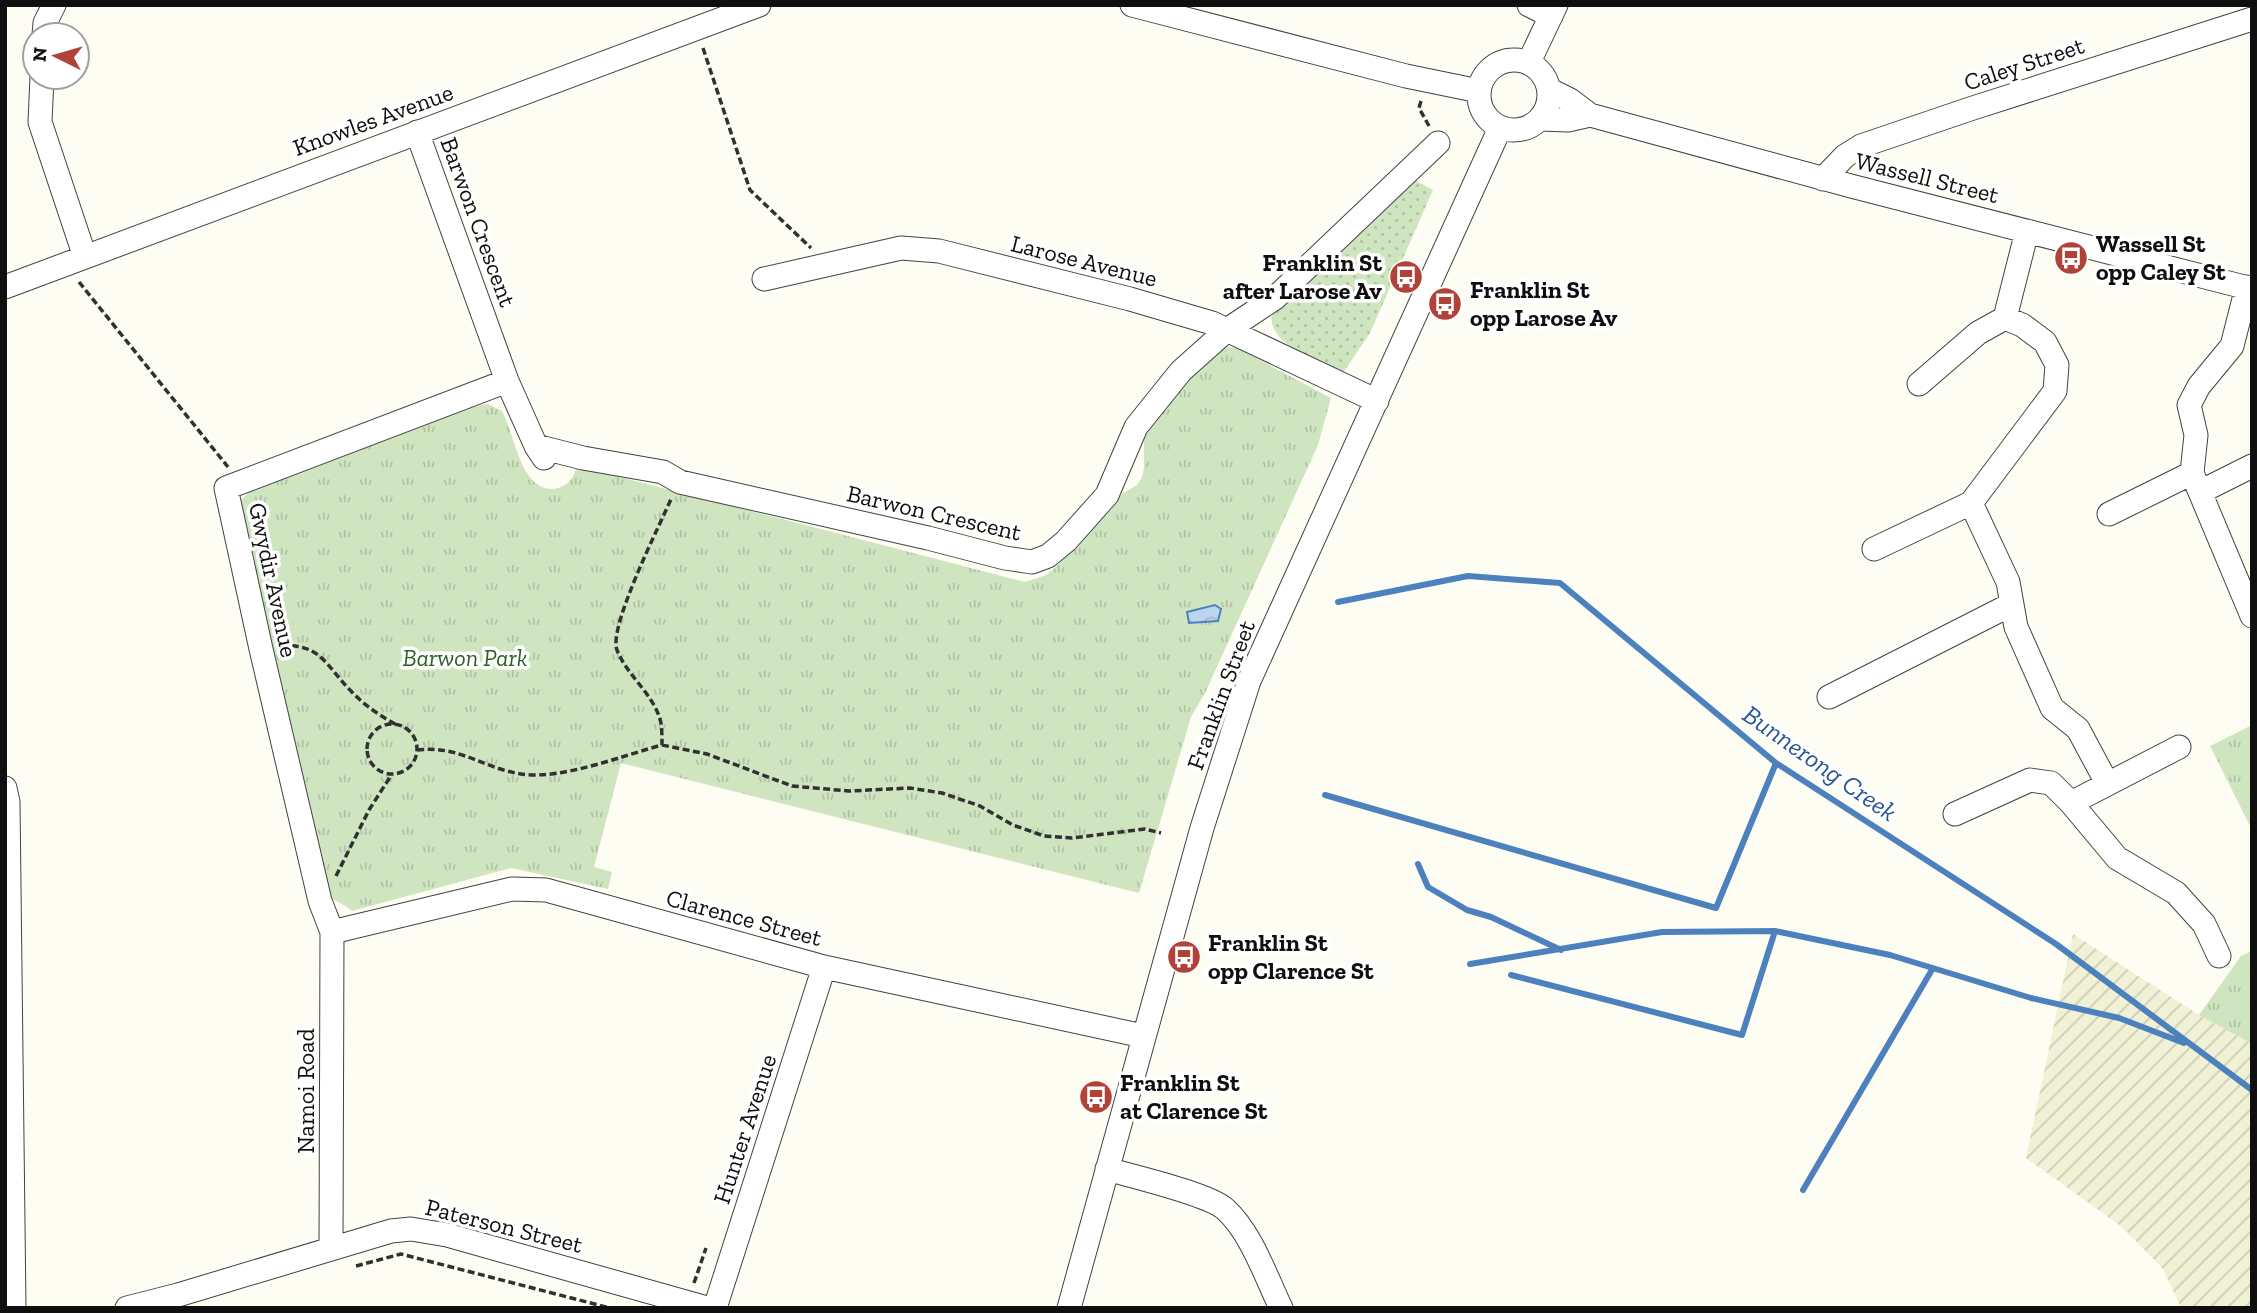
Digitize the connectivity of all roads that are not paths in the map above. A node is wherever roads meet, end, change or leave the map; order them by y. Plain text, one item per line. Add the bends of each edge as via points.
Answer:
1 (54, 5) edge
2 (759, 5) edge
3 (1132, 5) edge
4 (1530, 5) edge
5 (1554, 10) edge
6 (2252, 19) edge
7 (46, 21) edge
8 (1529, 62) junction
9 (1550, 90) junction
10 (41, 91) edge
11 (1479, 91) junction
12 (1590, 116) junction
13 (1540, 119) junction
14 (1500, 128) junction
15 (417, 132) junction
16 (1438, 143) road end
17 (1823, 179) junction
18 (2027, 230) junction
19 (75, 261) junction
20 (764, 279) dead end
21 (5, 286) edge
22 (2249, 288) edge
23 (2005, 318) junction
24 (1227, 330) junction
25 (507, 381) junction
26 (1919, 384) dead end
27 (1377, 401) junction
28 (2252, 466) edge
29 (2196, 482) junction
30 (1971, 503) junction
31 (2109, 514) dead end
32 (1874, 549) dead end
33 (2012, 604) junction
34 (2252, 616) edge
35 (1829, 697) dead end
36 (2179, 747) dead end
37 (2107, 783) junction
38 (5, 788) edge
39 (2071, 803) junction
40 (1955, 814) dead end
41 (332, 932) junction
42 (2219, 956) dead end
43 (824, 967) junction
44 (1143, 1036) junction
45 (1107, 1169) junction
46 (331, 1249) junction
47 (697, 1305) edge
48 (13, 1308) edge
49 (127, 1308) edge
50 (715, 1308) edge
51 (1069, 1308) edge
52 (1282, 1308) edge

1 - 7 street
2 - 15 street, Knowles Avenue
3 - 11 street
4 - 5 street
5 - 8 street
6 - 17 street, Caley Street via 1861,146
8 - 9 street via 1541,71
8 - 11 street via 1518,59 1497,64 1488,70
9 - 12 street, Wassell Street
9 - 13 street
10 - 19 street via 40,122
11 - 14 street via 1486,117
12 - 13 street, Wassell Street
12 - 17 street, Wassell Street
13 - 14 street via 1521,130
14 - 27 street, Franklin Street
15 - 19 street, Knowles Avenue
15 - 25 street, Barwon Crescent
16 - 24 street, Barwon Crescent via 1275,298
17 - 18 street, Wassell Street
18 - 22 street, Wassell Street
18 - 23 street
19 - 21 street, Knowles Avenue
20 - 24 street, Larose Avenue via 901,248 939,251 1142,302
22 - 29 street via 2232,346 2189,405 2196,435
23 - 26 street via 1978,333
23 - 30 street via 2046,342 2057,365 2055,391
24 - 25 street, Barwon Crescent via 1181,371 1136,427 1107,495 1066,541 1032,562 680,482 663,472 542,454
24 - 27 street, Larose Avenue
25 - 41 street, Gwydir Avenue via 226,488 318,890
27 - 44 street, Franklin Street via 1249,681
28 - 29 street
29 - 31 street
29 - 34 street
30 - 32 street
30 - 33 street via 2008,582
33 - 35 street
33 - 37 street via 2016,627 2052,708 2078,729
36 - 37 street
37 - 39 street
38 - 48 street
39 - 40 street via 2051,783 2030,780
39 - 42 street via 2117,858 2176,894 2204,924
41 - 43 street, Clarence Street via 512,889 546,890
41 - 46 street, Namoi Road
43 - 44 street, Clarence Street
43 - 50 street, Hunter Avenue
44 - 45 street, Franklin Street
45 - 51 street, Franklin Street
45 - 52 street via 1223,1206 1241,1226
46 - 47 street, Paterson Street via 411,1229
46 - 49 street, Paterson Street

